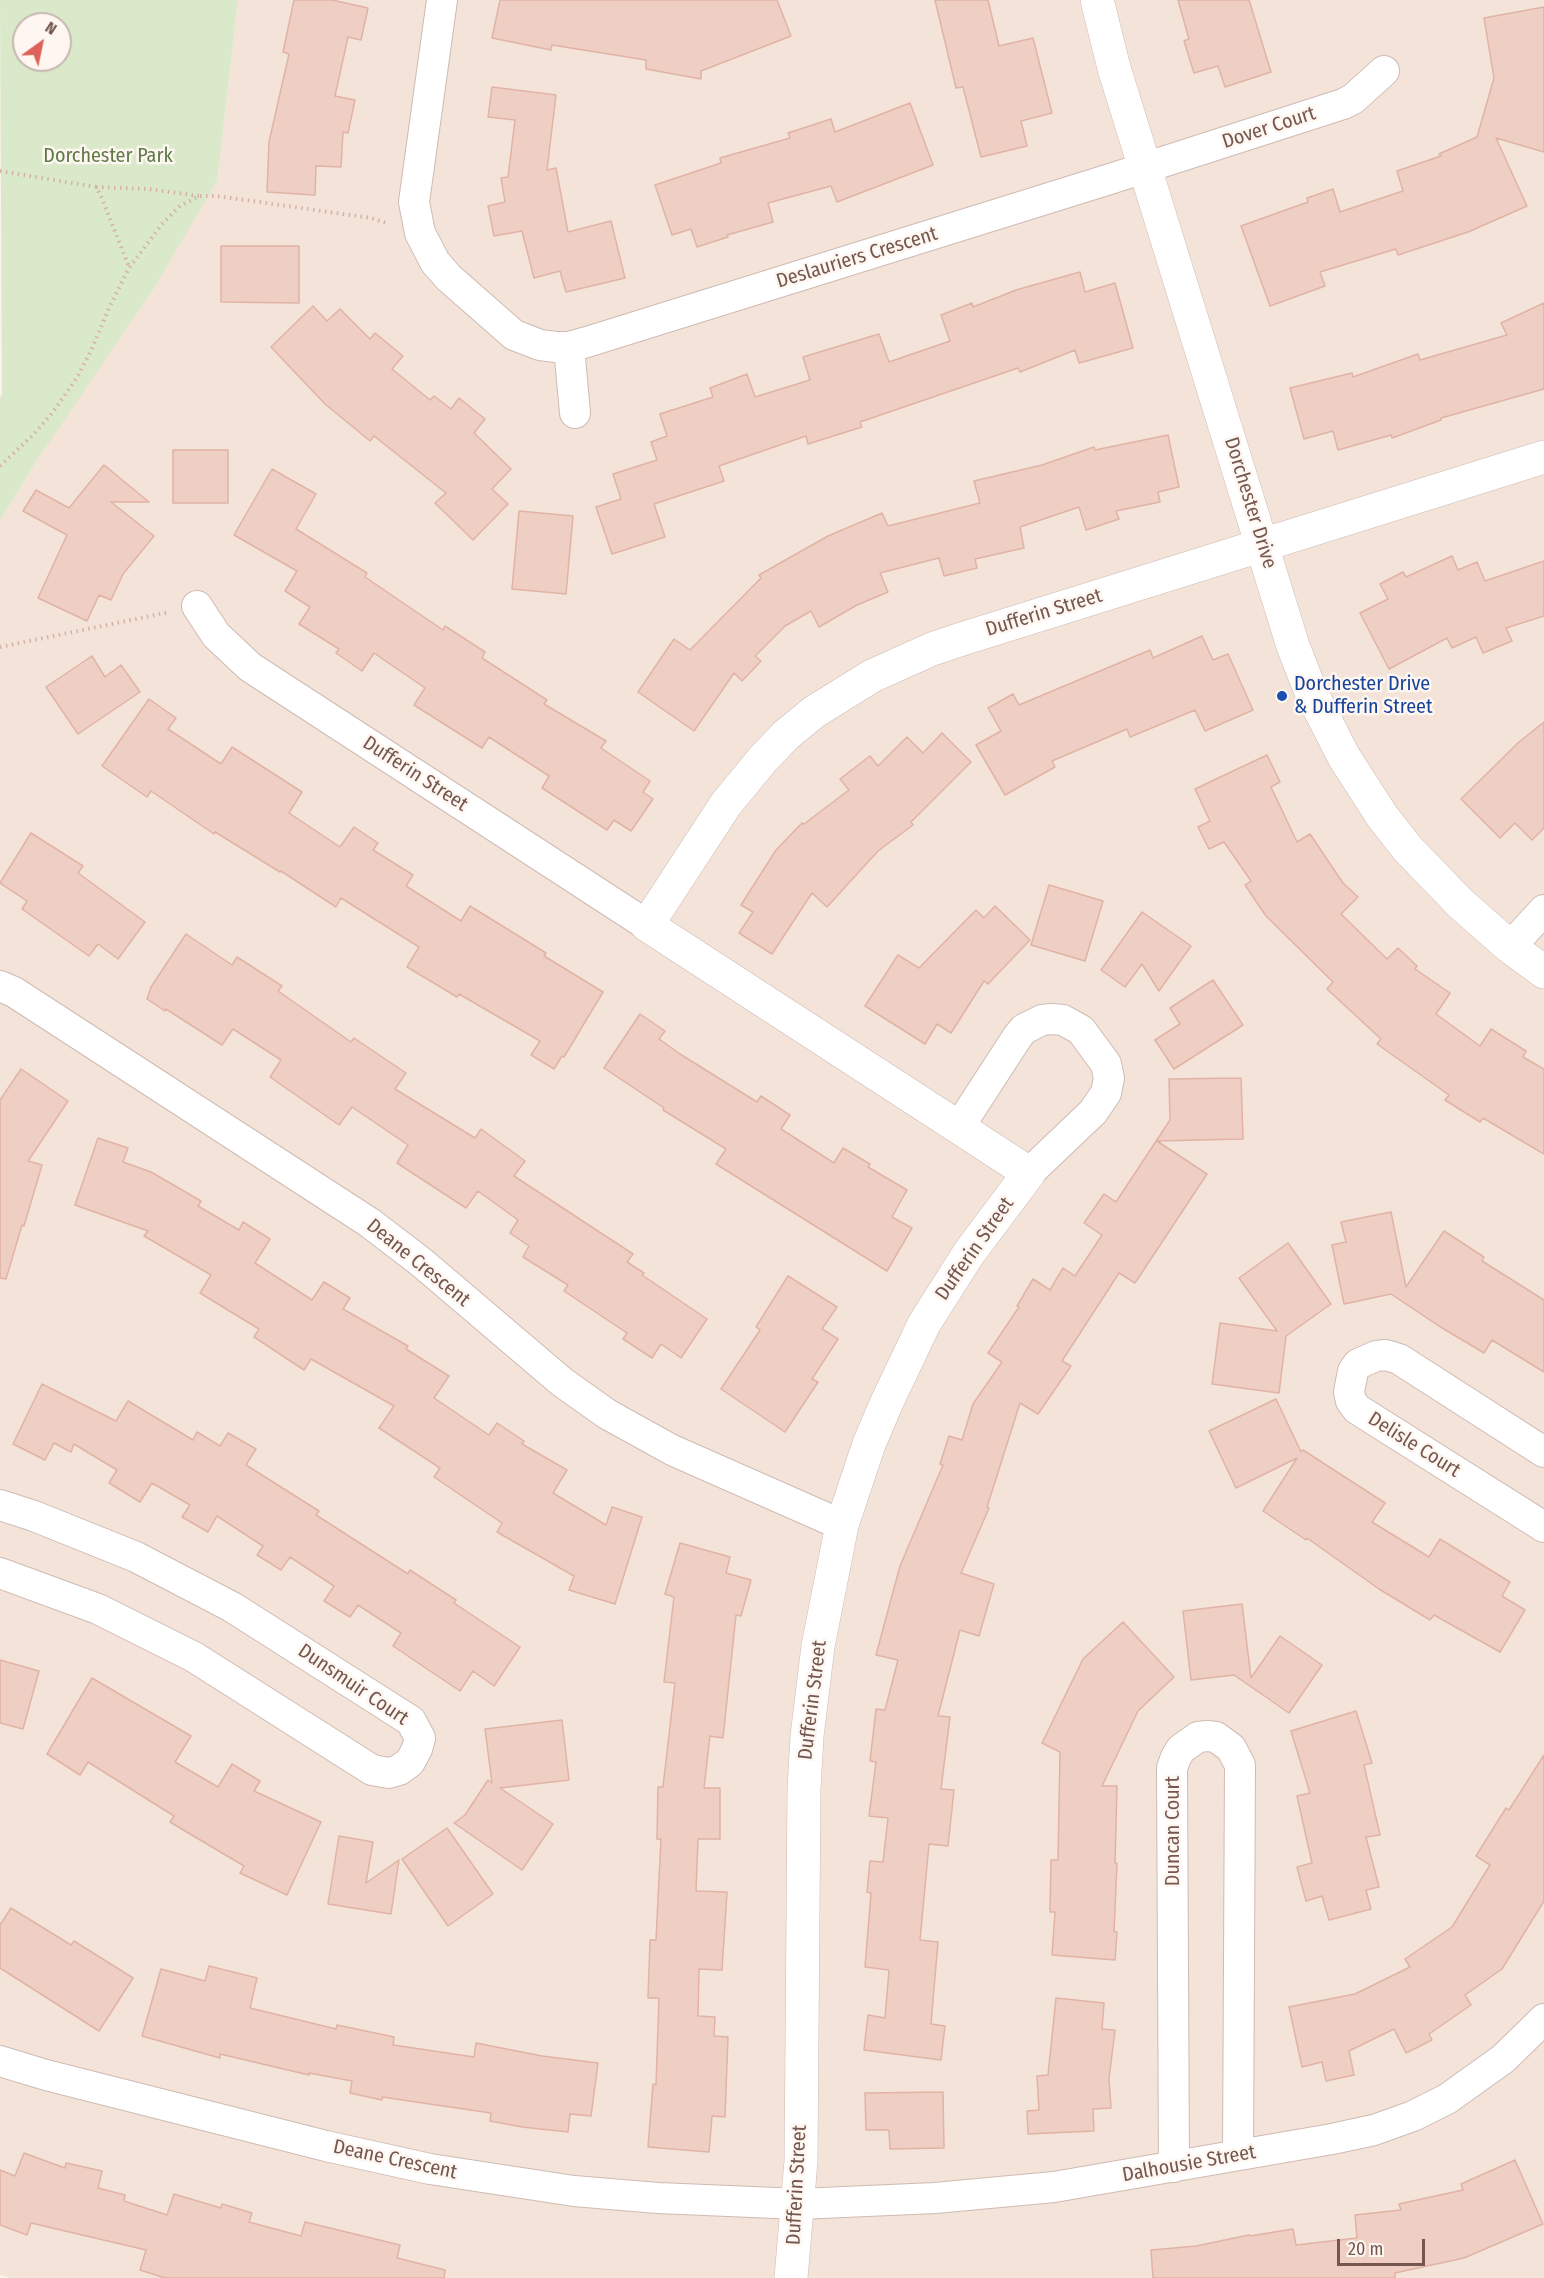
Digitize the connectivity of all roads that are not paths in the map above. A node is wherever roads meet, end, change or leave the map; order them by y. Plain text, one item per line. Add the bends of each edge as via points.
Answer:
1 (442, 0) edge
2 (1097, 0) edge
3 (1384, 71) dead end
4 (1145, 168) junction
5 (569, 347) junction
6 (575, 413) dead end
7 (1544, 457) edge
8 (1263, 546) junction
9 (197, 606) road end
10 (1544, 910) edge
11 (647, 925) junction
12 (1510, 947) junction
13 (1544, 972) edge
14 (0, 986) edge
15 (959, 1127) junction
16 (1029, 1173) junction
17 (1544, 1452) edge
18 (0, 1505) edge
19 (842, 1525) junction
20 (1544, 1527) edge
21 (0, 1573) edge
22 (1544, 2019) edge
23 (0, 2061) edge
24 (1238, 2155) junction
25 (1174, 2167) junction
26 (799, 2204) junction
27 (791, 2278) edge

1 - 5 street, Deslauriers Crescent via 414,202 420,234 442,270 514,335 540,345
2 - 4 street, Dorchester Drive
3 - 4 street, Dover Court via 1343,104
4 - 5 street, Deslauriers Crescent
4 - 8 street, Dorchester Drive
5 - 6 street
7 - 8 street, Dufferin Street
8 - 11 street, Dufferin Street via 932,649 838,695 786,735 744,781
8 - 12 street, Dorchester Drive via 1301,669 1350,766 1407,848
9 - 11 street, Dufferin Street via 216,635 250,667
10 - 12 street
11 - 15 street, Dufferin Street
12 - 13 street, Dorchester Drive
14 - 19 street, Deane Crescent via 370,1223 562,1382 607,1414 672,1450
15 - 16 street, Dufferin Street
15 - 16 street, Dufferin Street via 1024,1029 1052,1019 1082,1030 1106,1064 1106,1093 1093,1112
16 - 19 street, Dufferin Street via 969,1253 924,1324 873,1434
17 - 20 street, Delisle Court via 1399,1359 1376,1356 1358,1364 1353,1371 1348,1392 1357,1408
18 - 21 street, Dunsmuir Court via 136,1557 231,1607 411,1721 420,1738 417,1749 399,1770 372,1770 194,1657 98,1610
19 - 26 street, Dufferin Street via 818,1646 807,1736
22 - 24 street, Dalhousie Street via 1475,2080 1413,2116 1374,2130
23 - 26 street, Deane Crescent via 326,2146 430,2169 574,2191
24 - 25 street, Dalhousie Street
24 - 25 street, Duncan Court via 1240,1765 1232,1748 1207,1736 1198,1737 1181,1749 1172,1768
25 - 26 street, Dalhousie Street via 1003,2193
26 - 27 street, Dufferin Street

